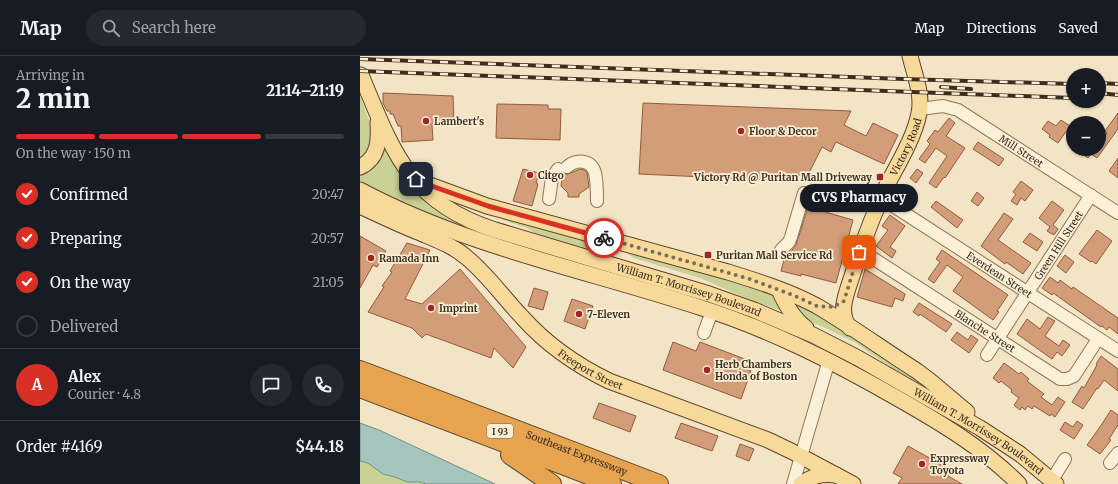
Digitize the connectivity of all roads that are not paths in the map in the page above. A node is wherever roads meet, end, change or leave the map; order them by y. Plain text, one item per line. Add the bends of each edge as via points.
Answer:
1 (910, 56) edge
2 (361, 75) edge
3 (920, 109) junction
4 (377, 113) junction
5 (360, 167) edge
6 (409, 174) junction
7 (360, 190) edge
8 (804, 192) dead end
9 (1091, 195) junction
10 (549, 198) dead end
11 (881, 198) junction
12 (597, 201) dead end
13 (360, 206) edge
14 (488, 206) junction
15 (1118, 213) edge
16 (399, 217) junction
17 (526, 239) junction
18 (606, 239) junction
19 (482, 243) junction
20 (781, 250) dead end
21 (859, 252) junction
22 (470, 260) junction
23 (648, 275) junction
24 (779, 290) junction
25 (1028, 292) junction
26 (844, 301) junction
27 (817, 306) junction
28 (712, 311) junction
29 (850, 328) junction
30 (704, 333) dead end
31 (1098, 338) junction
32 (997, 339) junction
33 (827, 342) junction
34 (1118, 351) edge
35 (987, 355) dead end
36 (829, 360) junction
37 (360, 370) edge
38 (360, 378) edge
39 (360, 388) edge
40 (360, 397) edge
41 (994, 437) junction
42 (1118, 453) edge
43 (510, 455) junction
44 (801, 457) junction
45 (1066, 459) dead end
46 (1110, 463) dead end
47 (836, 475) junction
48 (1054, 482) edge
49 (552, 484) edge
50 (588, 484) edge
51 (612, 484) edge
52 (639, 484) edge
53 (659, 484) edge
54 (793, 484) edge
55 (801, 484) edge
56 (853, 484) edge
57 (1019, 484) edge

1 - 3 main road, Victory Road
2 - 4 main road, William T. Morrissey Boulevard
3 - 9 street, Mill Street via 949,106 958,110
3 - 11 main road, Victory Road via 914,129
4 - 5 main road via 376,151 369,162
4 - 6 main road, William T. Morrissey Boulevard via 392,148
6 - 14 main road via 426,184
6 - 17 main road, William T. Morrissey Boulevard via 430,196 459,216 480,226
7 - 16 main road, William T. Morrissey Boulevard
8 - 20 street via 791,237
9 - 15 street, Mill Street
9 - 25 street, Green Hill Street
10 - 12 street via 553,176 564,165 582,161 588,163 595,173
11 - 21 main road, Victory Road
11 - 25 street, Everdean Street
13 - 16 main road, Freeport Street
14 - 17 main road via 503,227
14 - 18 main road
16 - 19 main road, William T. Morrissey Boulevard
16 - 22 main road, Freeport Street
17 - 23 main road, William T. Morrissey Boulevard
18 - 23 main road via 616,246 629,264
18 - 24 main road via 738,275
19 - 22 main road
19 - 28 main road, William T. Morrissey Boulevard
21 - 26 main road, Victory Road
21 - 32 street, Blanche Street via 871,257
22 - 44 main road, Freeport Street via 543,339 586,369 610,381 751,433
23 - 33 main road, William T. Morrissey Boulevard via 749,308
24 - 27 main road
24 - 33 main road via 796,320
25 - 31 street, Everdean Street
25 - 32 street, Green Hill Street
26 - 27 main road via 833,307
26 - 29 main road, Victory Road via 844,317
27 - 29 main road
28 - 30 street
28 - 36 main road, William T. Morrissey Boulevard
29 - 41 main road via 930,380
31 - 32 street, Blanche Street via 1074,376 1065,380 1057,378
31 - 34 street, Everdean Street
32 - 35 street, Green Hill Street
33 - 41 main road, William T. Morrissey Boulevard
36 - 44 street
36 - 57 main road, William T. Morrissey Boulevard via 966,439
37 - 53 highway, Southeast Expressway / I 93
38 - 52 highway, I 93
39 - 51 highway, I 93
40 - 43 highway, I 93
41 - 48 main road, William T. Morrissey Boulevard
42 - 46 street
43 - 49 highway
43 - 50 highway, I 93
44 - 47 main road, Freeport Street
44 - 54 street
45 - 48 street
47 - 55 main road via 819,475
47 - 56 main road, Freeport Street

